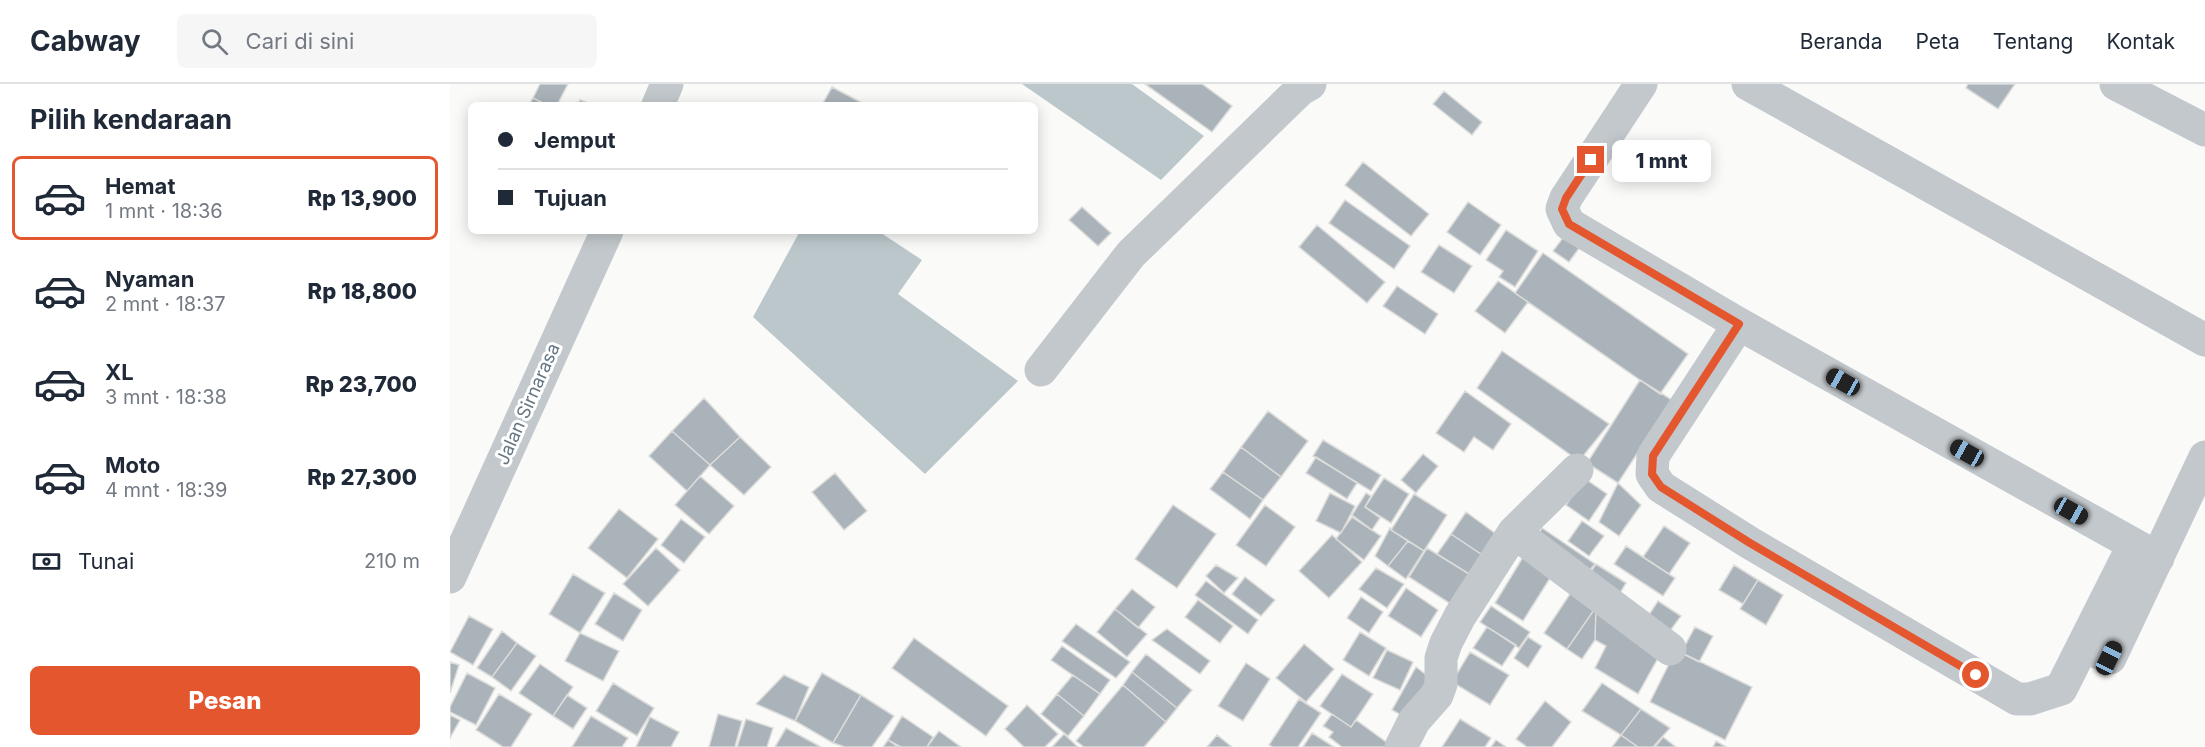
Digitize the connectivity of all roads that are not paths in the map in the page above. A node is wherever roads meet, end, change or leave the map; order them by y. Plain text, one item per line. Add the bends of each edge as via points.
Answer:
1 (667, 84) edge
2 (1310, 84) edge
3 (1641, 84) edge
4 (1748, 84) edge
5 (2116, 84) edge
6 (659, 102) edge
7 (2205, 130) edge
8 (606, 234) edge
9 (1739, 324) junction
10 (2205, 340) edge
11 (1041, 370) dead end
12 (2205, 457) edge
13 (1577, 470) dead end
14 (1514, 532) junction
15 (2145, 552) junction
16 (450, 577) edge
17 (1670, 649) dead end
18 (1401, 747) edge

1 - 6 street
2 - 11 street via 1131,254
3 - 9 street via 1566,198 1564,217 1569,224
4 - 10 street
5 - 7 street
8 - 16 street, Jalan Sirnarasa
9 - 15 street
9 - 15 street via 1653,456 1652,474 1661,487 2018,699 2061,689
12 - 15 street
13 - 14 street
14 - 17 street
14 - 18 street via 1460,616 1441,658 1437,695 1414,721

